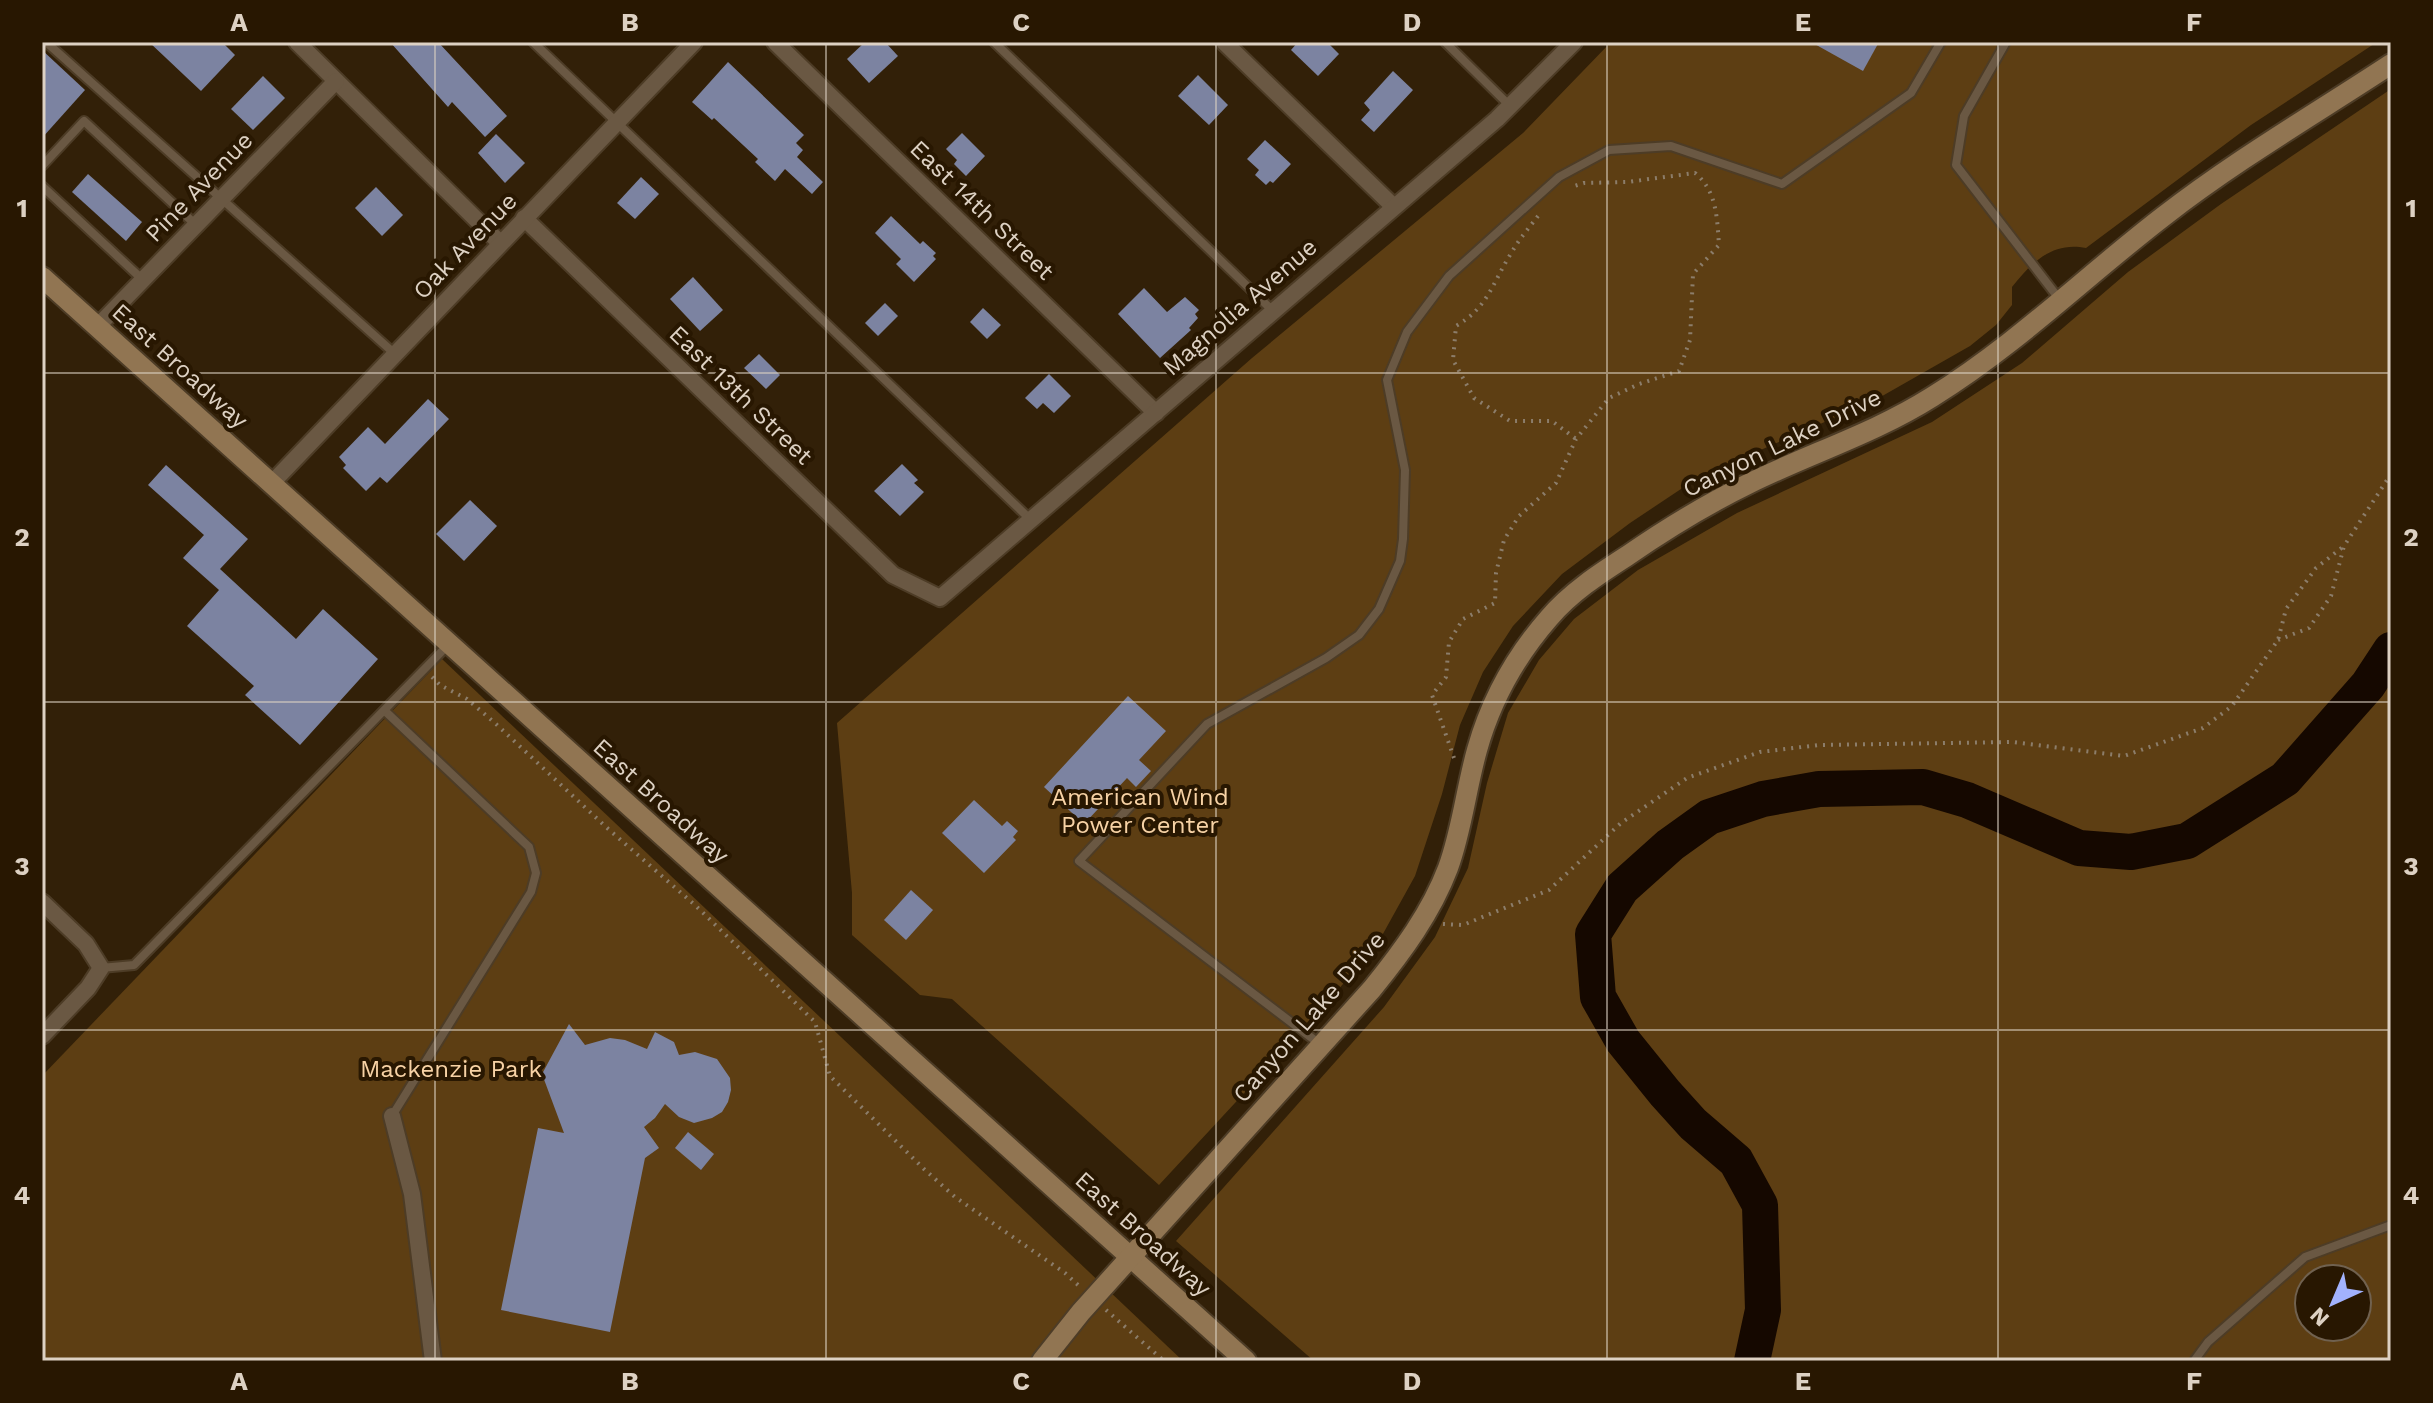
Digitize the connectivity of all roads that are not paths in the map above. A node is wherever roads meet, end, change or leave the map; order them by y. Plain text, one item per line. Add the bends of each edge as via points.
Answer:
1 (46, 42) edge
2 (297, 42) edge
3 (533, 42) edge
4 (694, 42) edge
5 (775, 42) edge
6 (994, 42) edge
7 (1224, 42) edge
8 (1445, 42) edge
9 (1574, 42) edge
10 (1941, 42) edge
11 (2006, 42) edge
12 (2391, 64) edge
13 (336, 81) junction
14 (1511, 106) junction
15 (616, 123) junction
16 (43, 162) edge
17 (42, 186) edge
18 (221, 199) junction
19 (1394, 207) junction
20 (524, 218) junction
21 (196, 225) junction
22 (500, 243) junction
23 (42, 277) edge
24 (143, 280) junction
25 (2061, 301) junction
26 (1272, 310) junction
27 (97, 327) junction
28 (395, 354) junction
29 (1156, 413) junction
30 (271, 484) junction
31 (1032, 521) junction
32 (932, 596) joint
33 (449, 644) junction
34 (385, 711) junction
35 (42, 902) edge
36 (101, 968) junction
37 (42, 1036) edge
38 (1322, 1046) junction
39 (392, 1116) joint
40 (2391, 1225) edge
41 (1131, 1258) junction
42 (433, 1361) edge
43 (1042, 1361) edge
44 (1246, 1361) edge
45 (2194, 1361) edge

1 - 18 lane
2 - 13 street
3 - 15 lane
4 - 15 street, Oak Avenue
5 - 29 street, East 14th Street
6 - 26 lane
7 - 19 street
8 - 14 lane
9 - 14 street, Magnolia Avenue
10 - 38 lane via 1911,93 1782,184 1671,146 1609,150 1559,177 1449,276 1407,332 1387,380 1405,470 1403,539 1400,561 1375,616 1359,635 1326,658 1207,724 1079,861
11 - 25 lane via 1964,116 1956,165
12 - 25 street, Canyon Lake Drive via 2210,182
13 - 18 street, Pine Avenue
13 - 22 street
14 - 19 street, Magnolia Avenue
15 - 20 street, Oak Avenue
15 - 31 lane
16 - 21 lane via 84,121
17 - 24 lane
18 - 21 street, Pine Avenue
18 - 28 lane
19 - 26 street, Magnolia Avenue
20 - 22 street, Oak Avenue
20 - 32 street, East 13th Street via 893,575
21 - 24 street, Pine Avenue
22 - 28 street, Oak Avenue
23 - 27 street, East Broadway
24 - 27 street, Pine Avenue
25 - 38 street, Canyon Lake Drive via 2001,351 1926,401 1751,482 1657,535 1585,584 1551,615 1504,680 1477,750 1447,870 1420,923
26 - 29 street, Magnolia Avenue
27 - 30 street, East Broadway
28 - 30 street, Oak Avenue
29 - 31 street, Magnolia Avenue
30 - 33 street, East Broadway
31 - 32 street, Magnolia Avenue via 940,598
33 - 34 lane
33 - 41 street, East Broadway
34 - 36 lane via 134,965
34 - 39 lane via 529,847 536,873 531,892
35 - 36 street via 86,944
36 - 37 street
38 - 41 street, Canyon Lake Drive
39 - 42 street via 412,1194
40 - 45 lane via 2305,1257 2208,1342
41 - 43 street, Canyon Lake Drive
41 - 44 street, East Broadway

